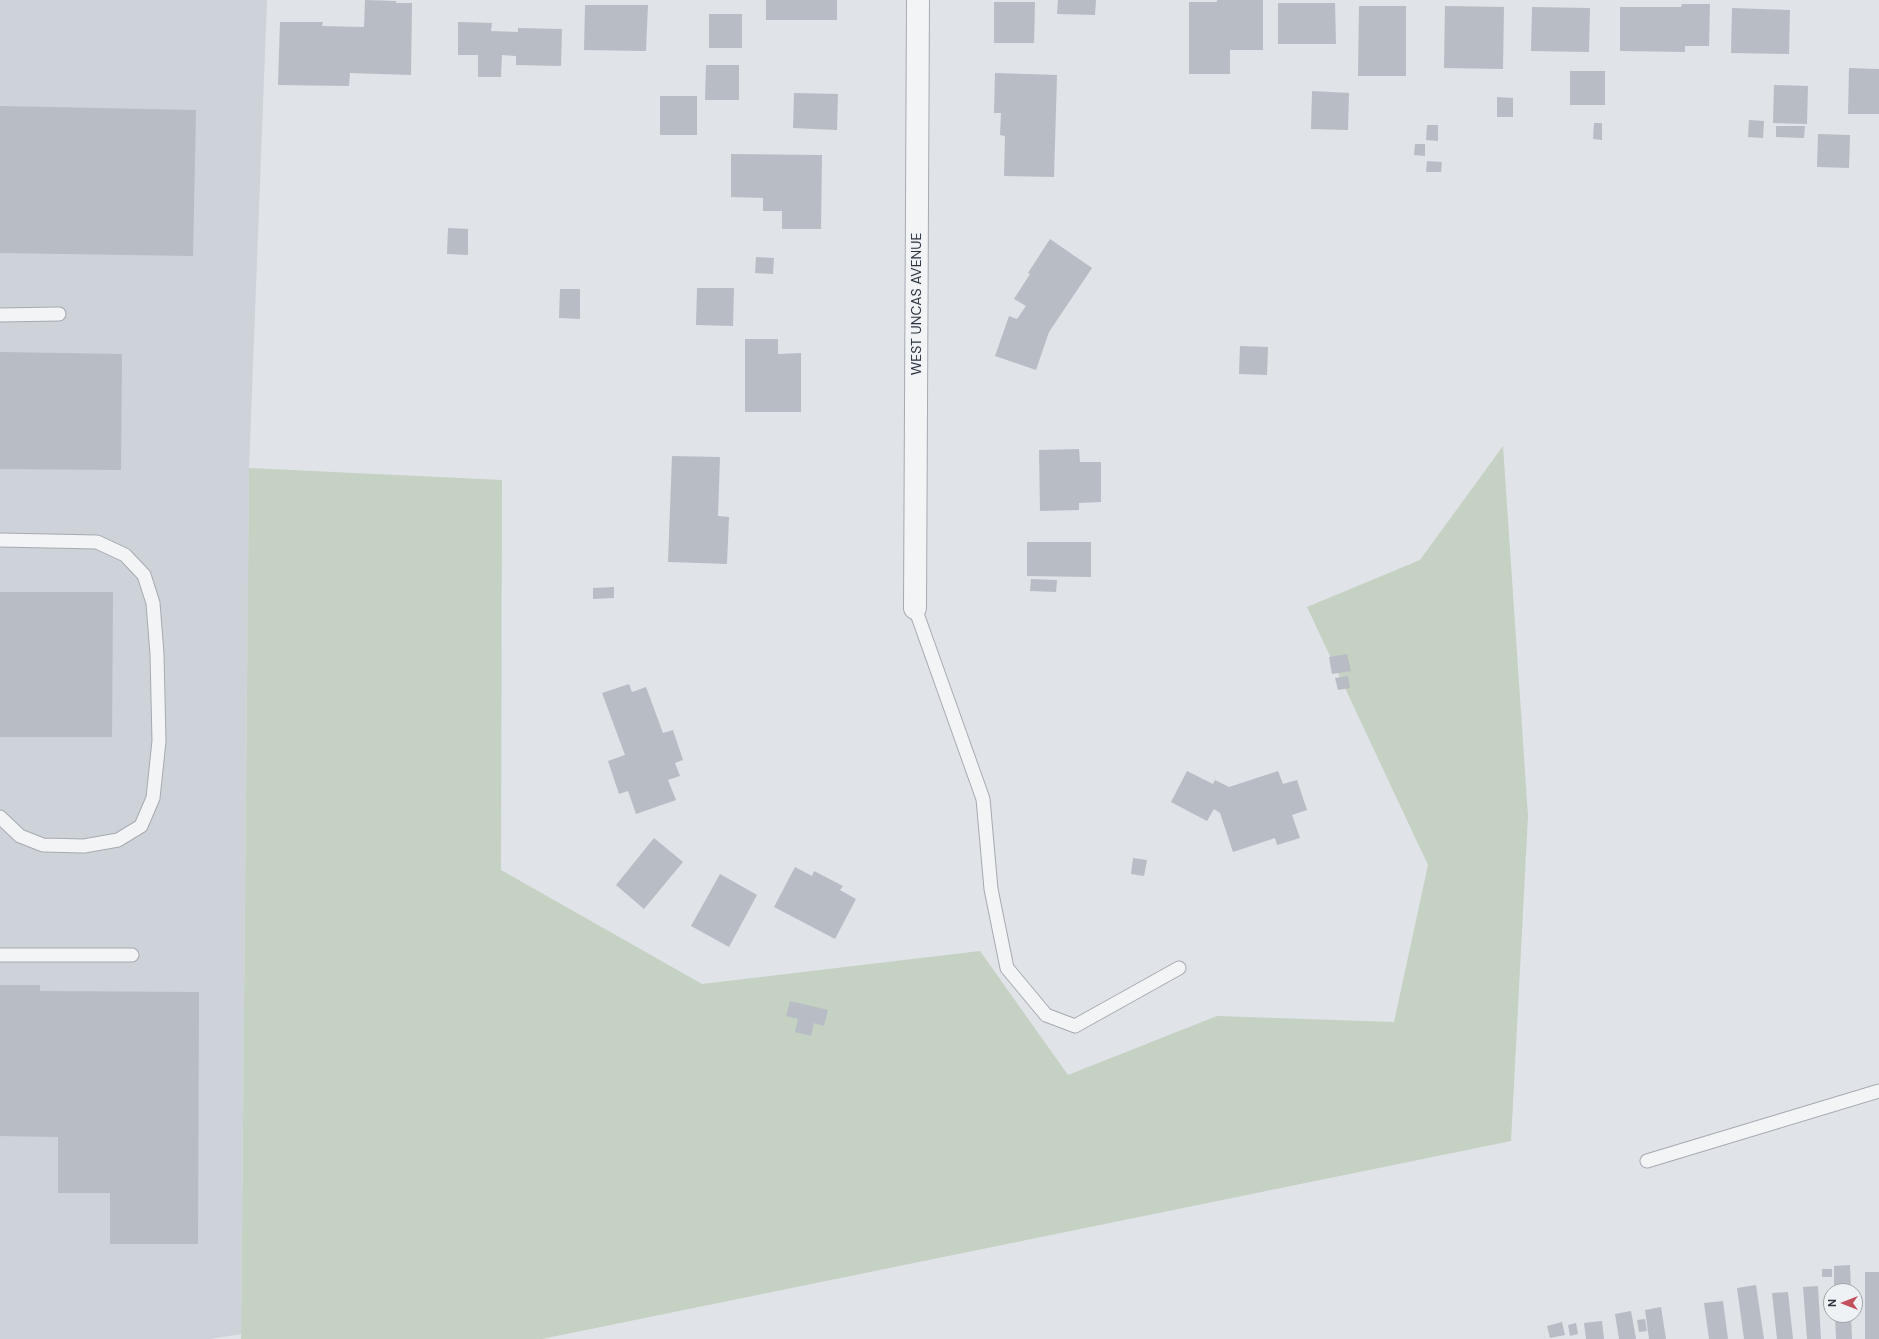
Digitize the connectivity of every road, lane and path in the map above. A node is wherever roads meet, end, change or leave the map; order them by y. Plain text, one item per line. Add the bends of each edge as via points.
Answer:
1 (918, 0) edge
2 (59, 314) dead end
3 (0, 315) edge
4 (0, 540) edge
5 (915, 608) joint
6 (0, 817) edge
7 (0, 955) edge
8 (132, 955) dead end
9 (1179, 968) dead end
10 (1879, 1091) edge
11 (1647, 1161) dead end

1 - 5 street, WEST UNCAS AVENUE
2 - 3 lane
4 - 6 lane via 97,542 125,555 144,575 153,603 159,741 153,798 141,826 118,840 84,846 43,845 20,836
5 - 9 lane via 983,799 991,889 1007,968 1046,1015 1075,1026
7 - 8 lane
10 - 11 lane

